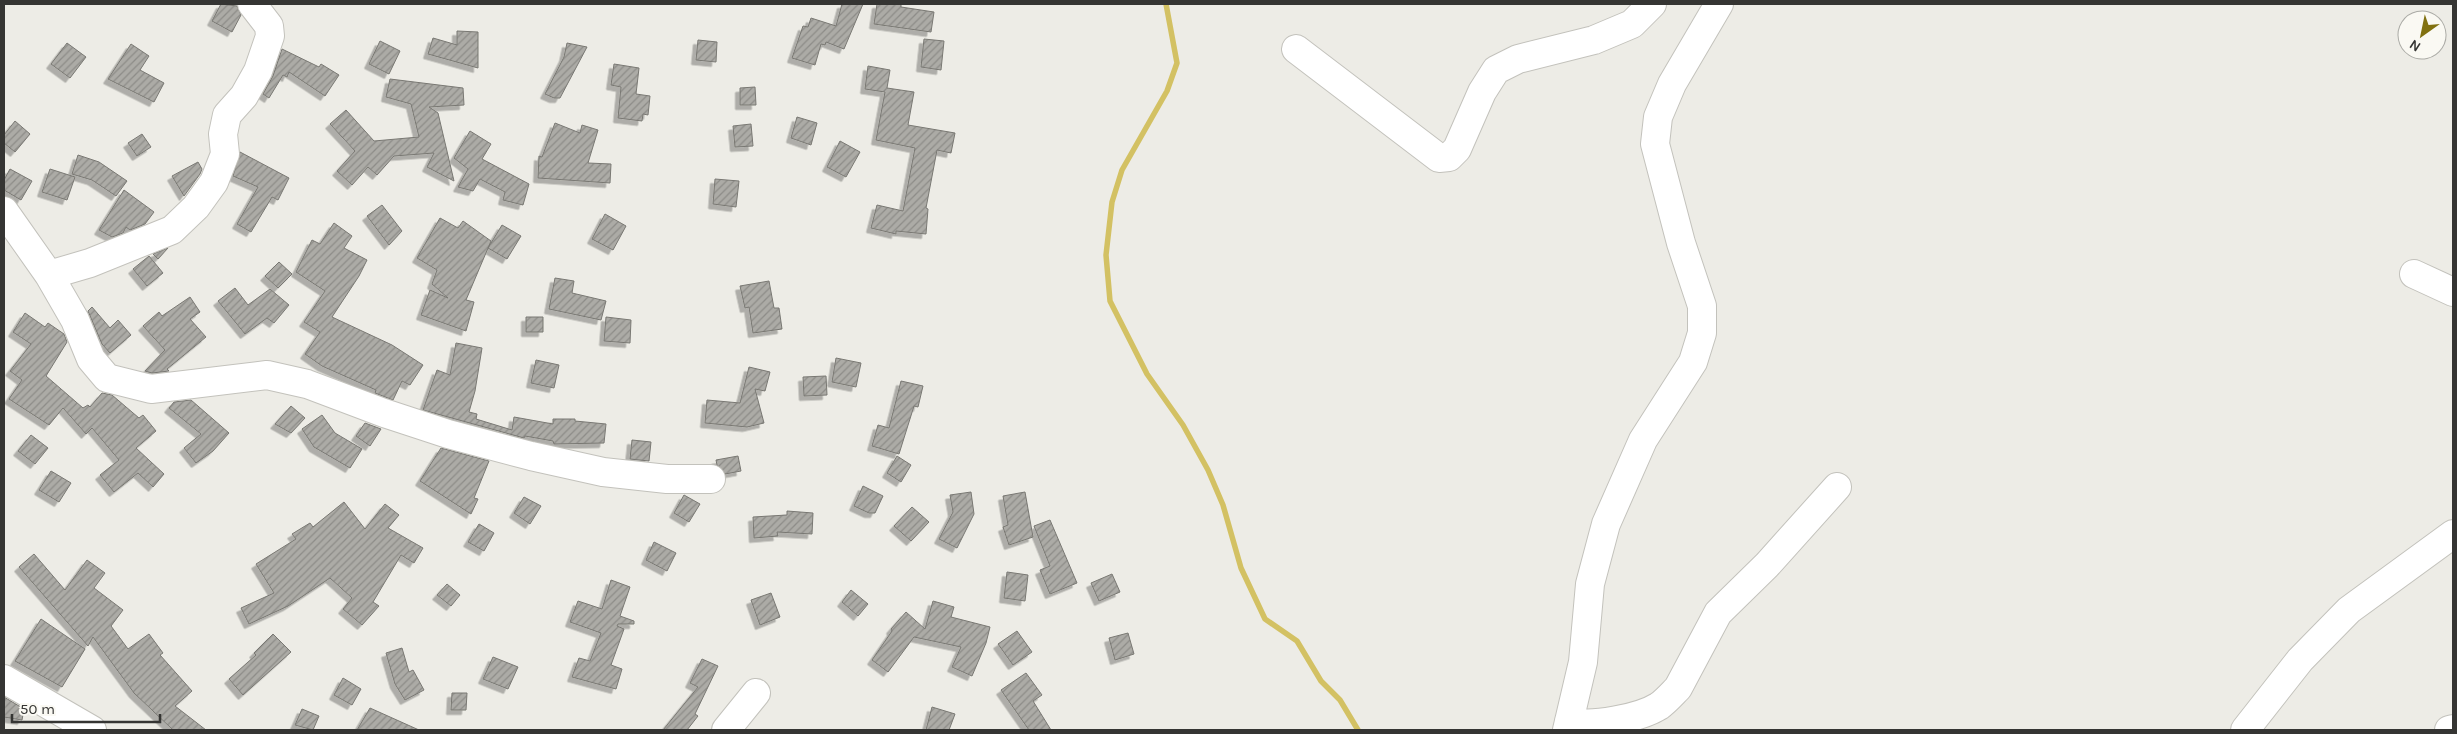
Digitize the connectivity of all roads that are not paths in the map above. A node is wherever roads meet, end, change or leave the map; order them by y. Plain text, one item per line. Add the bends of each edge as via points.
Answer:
1 (252, 4) edge
2 (1652, 4) edge
3 (1719, 4) edge
4 (1296, 50) dead end
5 (4, 211) edge
6 (2414, 274) dead end
7 (49, 275) junction
8 (2453, 292) edge
9 (710, 479) dead end
10 (1837, 487) dead end
11 (2453, 534) edge
12 (4, 679) edge
13 (756, 693) dead end
14 (1568, 726) edge
15 (2453, 729) edge
16 (92, 730) edge
17 (726, 730) edge
18 (2245, 730) edge
19 (2449, 730) edge

1 - 7 street via 269,26 270,36 258,71 244,96 227,115 223,134 225,154 214,182 196,207 172,230 90,263
2 - 4 street via 1632,24 1594,40 1518,59 1496,70 1482,92 1457,149 1444,158 1439,158
3 - 14 street via 1672,84 1658,116 1655,144 1702,306 1702,333 1693,362 1643,440 1606,524 1590,584 1583,662
5 - 7 street
6 - 8 street
7 - 9 street via 75,320 91,359 107,378 151,388 267,375 307,384 429,428 530,456 603,472 667,479
10 - 14 street via 1767,565 1718,613 1678,688 1669,698 1650,710 1604,723
11 - 18 street via 2349,610 2300,660
12 - 16 street
13 - 17 street
15 - 19 street

